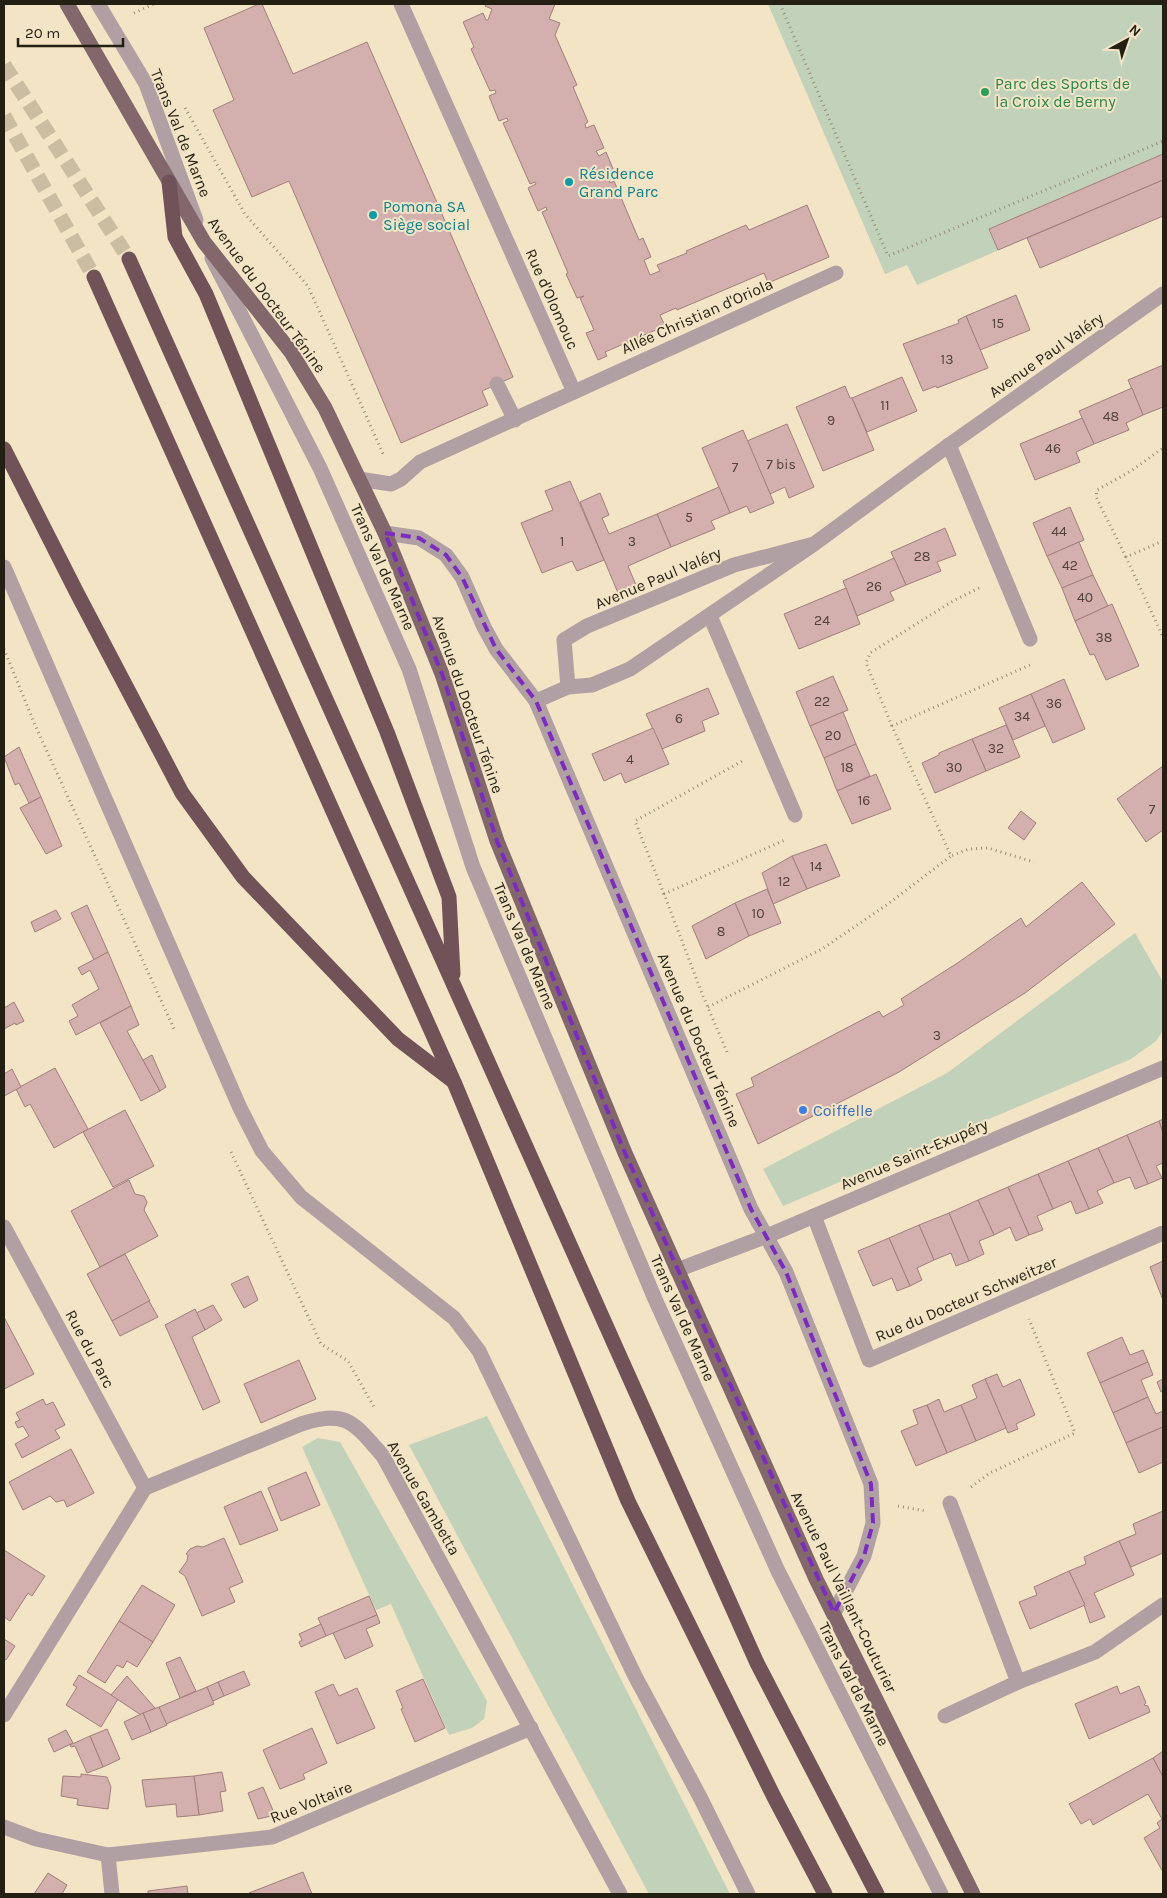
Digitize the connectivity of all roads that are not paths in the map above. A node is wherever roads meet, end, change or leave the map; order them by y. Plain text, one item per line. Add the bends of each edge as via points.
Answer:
1 (67, 4) edge
2 (98, 4) edge
3 (401, 4) edge
4 (170, 182) junction
5 (204, 242) junction
6 (129, 259) tunnel mouth
7 (836, 273) dead end
8 (94, 277) tunnel mouth
9 (1163, 294) edge
10 (497, 384) dead end
11 (574, 392) junction
12 (515, 420) junction
13 (949, 445) junction
14 (4, 449) edge
15 (360, 479) junction
16 (386, 533) junction
17 (814, 544) junction
18 (4, 567) edge
19 (710, 616) junction
20 (1030, 639) road end
21 (568, 687) junction
22 (536, 701) junction
23 (795, 815) road end
24 (454, 983) junction
25 (1163, 1068) edge
26 (454, 1082) junction
27 (814, 1216) junction
28 (4, 1227) edge
29 (1163, 1233) edge
30 (767, 1236) junction
31 (677, 1270) junction
32 (691, 1301) joint
33 (145, 1488) junction
34 (952, 1510) road end
35 (1163, 1605) edge
36 (834, 1613) junction
37 (1018, 1682) junction
38 (4, 1715) edge
39 (945, 1716) dead end
40 (531, 1728) junction
41 (4, 1827) edge
42 (108, 1855) junction
43 (112, 1894) edge
44 (620, 1894) edge
45 (748, 1894) edge
46 (825, 1894) edge
47 (878, 1894) edge
48 (941, 1894) edge
49 (973, 1894) edge

1 - 4 main road, Avenue du Docteur Ténine
2 - 5 street, Trans Val de Marne via 146,84
3 - 11 street, Rue d'Olomouc
4 - 5 main road, Avenue du Docteur Ténine
4 - 24 highway via 175,237 206,294 386,732 448,897
5 - 15 main road, Avenue du Docteur Ténine via 291,352
5 - 48 street, Trans Val de Marne via 320,468 409,669 473,867 659,1308 778,1571
6 - 24 highway
7 - 11 street, Allée Christian d'Oriola
8 - 26 highway
9 - 13 street, Avenue Paul Valéry
10 - 12 street
11 - 12 street
12 - 15 street via 420,462 401,480 391,484
13 - 17 street, Avenue Paul Valéry
13 - 20 street
14 - 26 highway via 182,793 257,891 398,1039
15 - 16 main road, Avenue du Docteur Ténine
16 - 22 street, Avenue du Docteur Ténine via 419,538 446,555 462,577 496,649
16 - 31 main road, Avenue du Docteur Ténine via 442,674 497,841 624,1153
17 - 19 street, Avenue Paul Valéry
17 - 21 street, Avenue Paul Valéry via 734,565 587,626 564,640
18 - 45 street via 240,1108 262,1151 301,1197 454,1318 479,1351 635,1676
19 - 21 street, Avenue Paul Valéry via 630,669 592,686
19 - 23 street
21 - 22 street, Avenue Paul Valéry
22 - 30 street, Avenue du Docteur Ténine via 752,1209
24 - 47 highway via 757,1663
25 - 27 street, Avenue Saint-Exupéry
26 - 46 highway via 628,1500
27 - 29 street, Rue du Docteur Schweitzer via 869,1360
27 - 30 street, Avenue Saint-Exupéry
28 - 33 street, Rue du Parc
30 - 31 street, Avenue Saint-Exupéry
30 - 36 street, Avenue du Docteur Ténine via 786,1272 871,1484 873,1523 864,1556
31 - 32 main road, Avenue du Docteur Ténine
32 - 36 main road, Avenue Paul Vaillant-Couturier
33 - 38 street
33 - 40 street, Avenue Gambetta via 320,1418 337,1418 351,1423 383,1456
34 - 37 street
35 - 37 street via 1095,1652
36 - 49 main road, Avenue Paul Vaillant-Couturier
37 - 39 street
40 - 42 street, Rue Voltaire via 272,1837
40 - 44 street, Avenue Gambetta
41 - 42 street, Rue Voltaire via 36,1839
42 - 43 street

